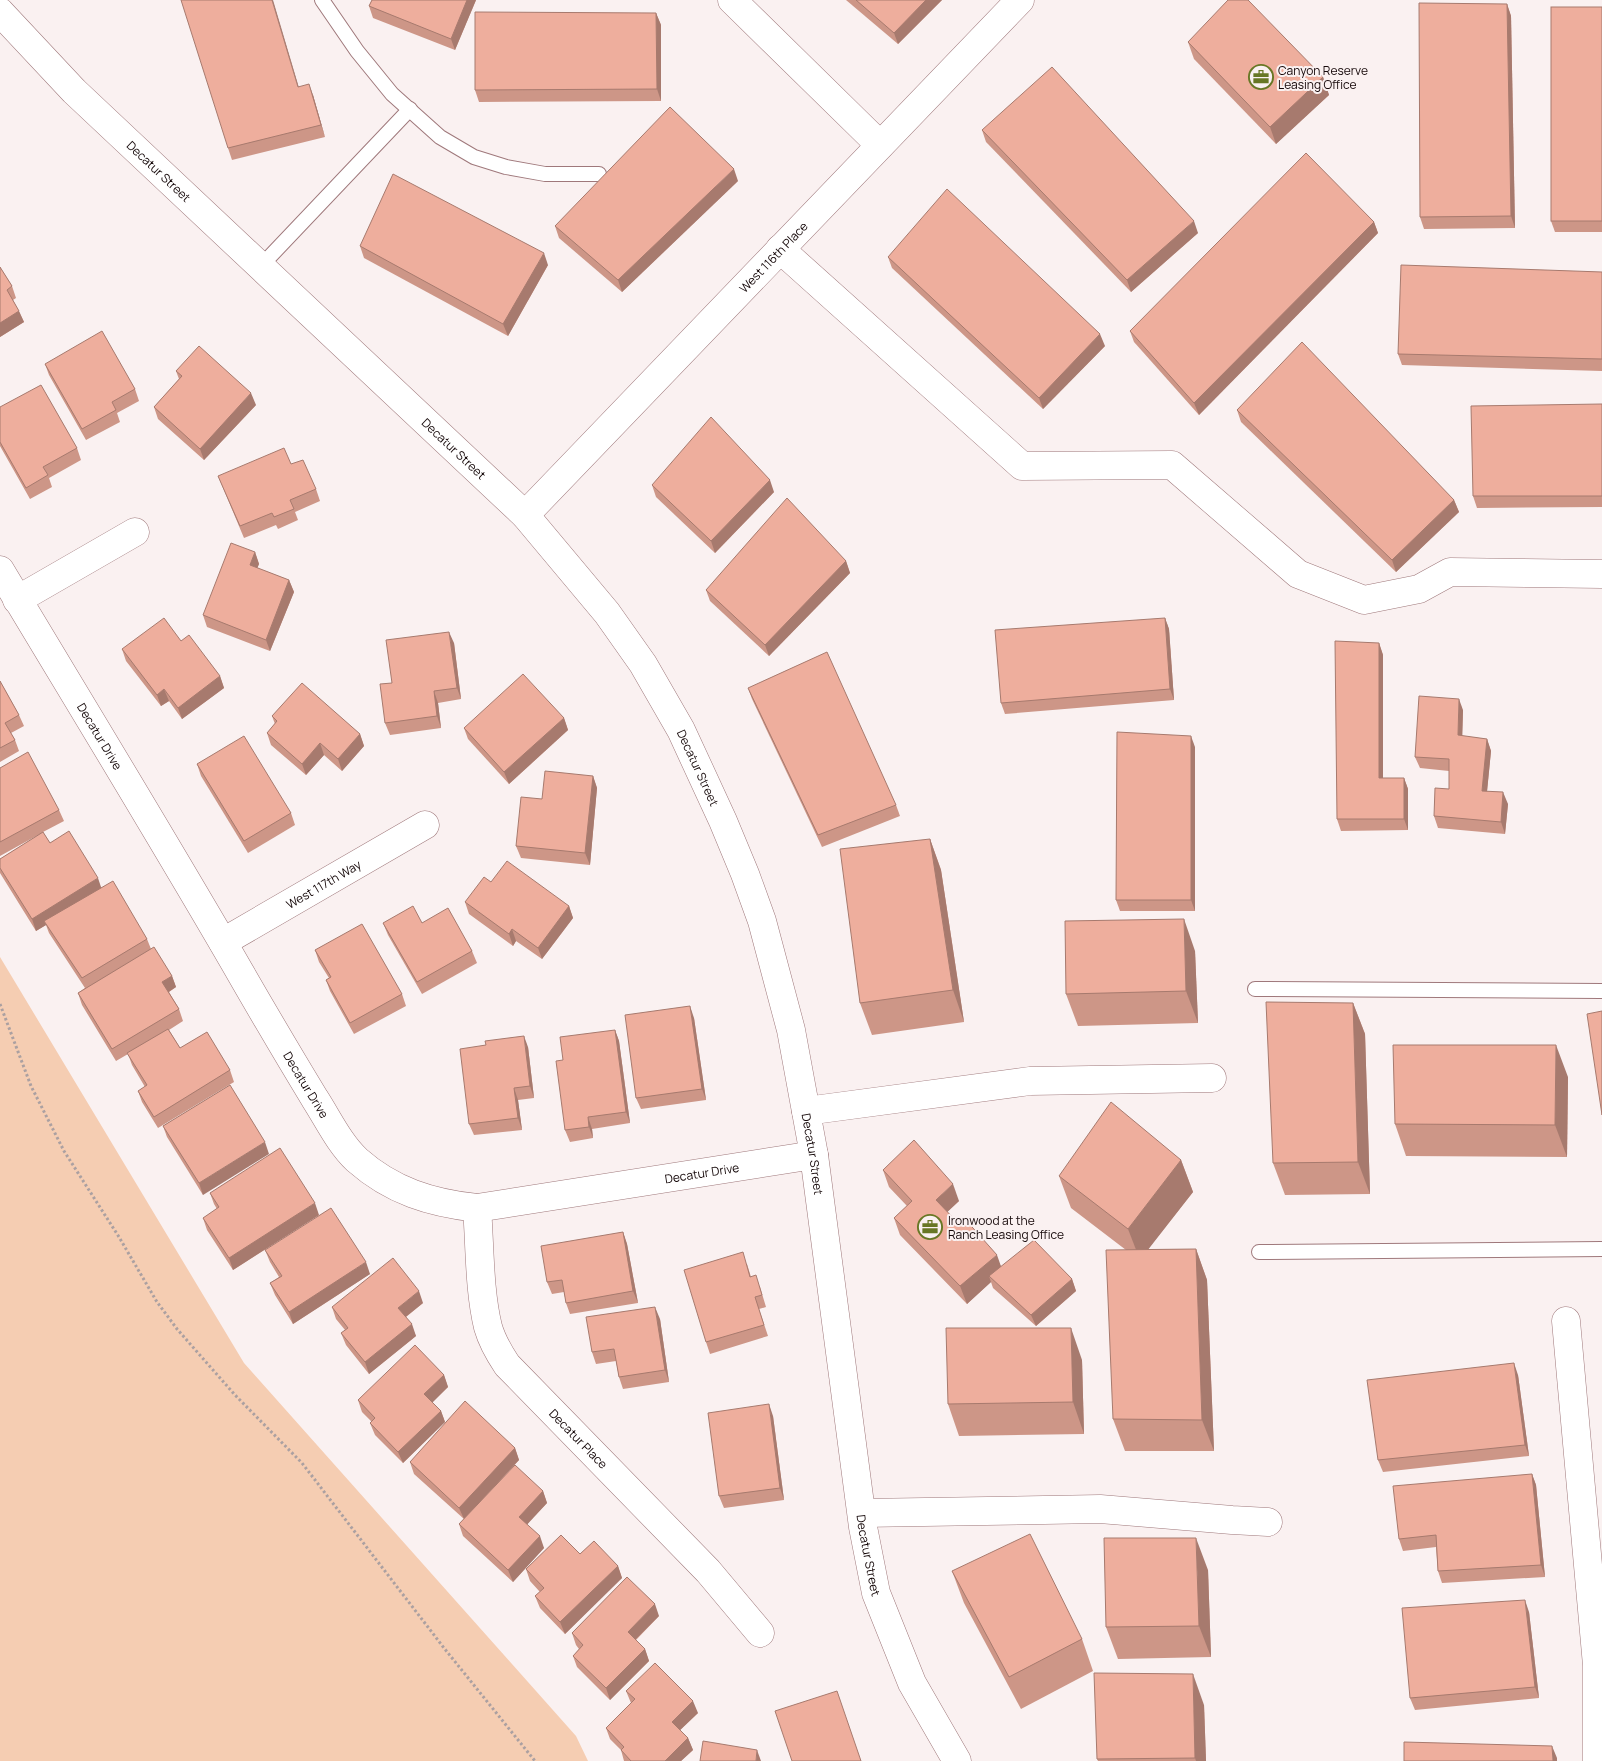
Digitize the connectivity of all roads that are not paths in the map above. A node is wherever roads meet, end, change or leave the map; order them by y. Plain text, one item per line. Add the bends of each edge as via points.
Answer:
1 (322, 0) edge
2 (732, 0) edge
3 (1020, 0) edge
4 (0, 12) edge
5 (410, 109) junction
6 (880, 145) junction
7 (599, 174) dead end
8 (780, 250) junction
9 (260, 267) junction
10 (525, 515) junction
11 (136, 532) dead end
12 (0, 570) edge
13 (1602, 574) edge
14 (18, 600) junction
15 (425, 825) dead end
16 (223, 942) junction
17 (1256, 988) dead end
18 (1602, 991) edge
19 (1212, 1078) dead end
20 (806, 1111) junction
21 (814, 1155) junction
22 (477, 1208) junction
23 (1602, 1249) edge
24 (1259, 1252) dead end
25 (1566, 1321) dead end
26 (862, 1513) junction
27 (1268, 1522) dead end
28 (760, 1633) dead end
29 (957, 1761) edge
30 (1597, 1761) edge

1 - 5 lane via 357,52 392,94
2 - 6 street
3 - 6 street, West 116th Place
4 - 9 street, Decatur Street via 74,91
5 - 7 lane via 440,137 474,157 545,174
5 - 9 lane
6 - 8 street, West 116th Place
8 - 10 street, West 116th Place
8 - 13 street via 1022,466 1172,465 1298,574 1364,600 1419,589 1450,572
9 - 10 street, Decatur Street
10 - 20 street, Decatur Street via 612,620 643,664 681,730 723,821 762,920 791,1030
11 - 14 street
12 - 14 street, Decatur Drive
14 - 16 street, Decatur Drive
15 - 16 street, West 117th Way
16 - 22 street, Decatur Drive via 340,1140 356,1158 376,1175 415,1196
17 - 18 lane
19 - 20 street via 1030,1081
20 - 21 street, Decatur Street
21 - 22 street, Decatur Drive
21 - 26 street, Decatur Street
22 - 28 street, Decatur Place via 489,1328 507,1365 708,1571
23 - 24 lane
25 - 30 street via 1596,1665
26 - 27 street via 1100,1509
26 - 29 street, Decatur Street via 876,1593 912,1683

